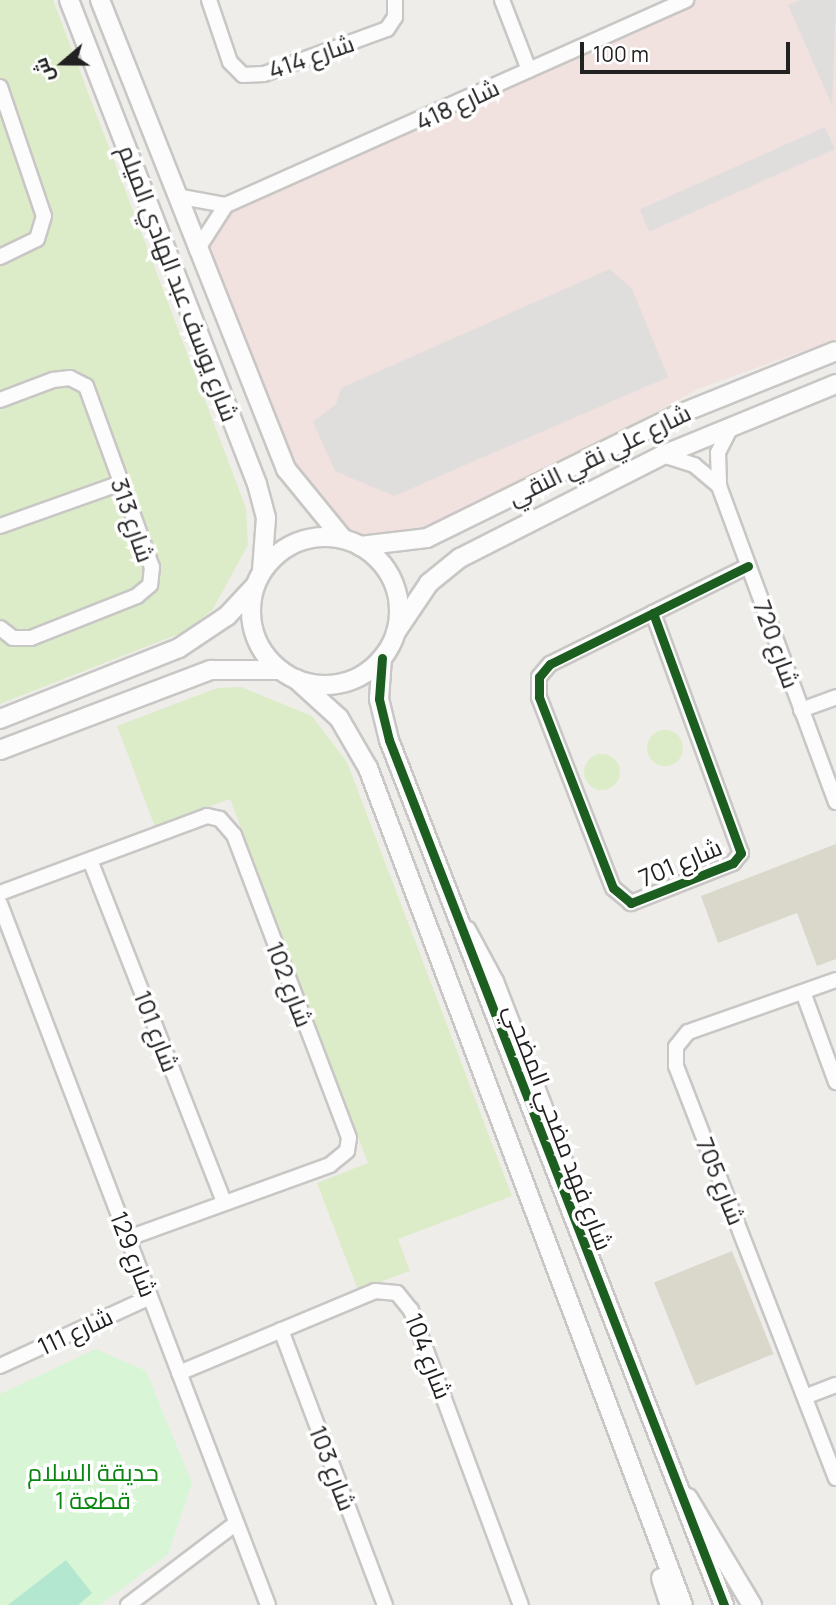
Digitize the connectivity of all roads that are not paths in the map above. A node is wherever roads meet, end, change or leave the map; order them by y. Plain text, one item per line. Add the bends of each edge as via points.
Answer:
1 (69, 0) edge
2 (100, 0) edge
3 (209, 0) edge
4 (395, 0) edge
5 (502, 0) edge
6 (686, 0) edge
7 (529, 70) junction
8 (0, 87) edge
9 (3, 103) edge
10 (176, 196) junction
11 (226, 205) junction
12 (197, 250) junction
13 (0, 257) edge
14 (836, 351) edge
15 (836, 384) edge
16 (0, 400) edge
17 (733, 423) junction
18 (663, 455) junction
19 (121, 483) junction
20 (719, 486) junction
21 (502, 500) junction
22 (0, 526) edge
23 (513, 530) junction
24 (343, 539) junction
25 (360, 546) junction
26 (748, 566) junction
27 (262, 570) junction
28 (254, 586) junction
29 (653, 613) junction
30 (0, 628) edge
31 (396, 632) junction
32 (382, 658) junction
33 (131, 667) junction
34 (280, 670) junction
35 (296, 679) junction
36 (141, 696) junction
37 (836, 697) edge
38 (801, 710) junction
39 (0, 719) edge
40 (0, 750) edge
41 (410, 795) junction
42 (382, 802) junction
43 (836, 802) edge
44 (90, 860) junction
45 (0, 893) edge
46 (0, 904) edge
47 (836, 980) edge
48 (803, 992) junction
49 (836, 1082) edge
50 (224, 1202) junction
51 (128, 1238) junction
52 (150, 1297) junction
53 (281, 1330) junction
54 (0, 1366) edge
55 (179, 1373) junction
56 (836, 1385) edge
57 (807, 1396) junction
58 (623, 1440) junction
59 (836, 1478) edge
60 (676, 1485) junction
61 (235, 1524) junction
62 (128, 1605) edge
63 (268, 1605) edge
64 (386, 1605) edge
65 (521, 1605) edge
66 (670, 1605) edge
67 (683, 1605) edge
68 (724, 1605) edge
69 (752, 1605) edge

1 - 27 street, شارع يوسف عبد الهادي الميلم via 257,484 266,517
2 - 10 street, شارع يوسف عبد الهادي الميلم
3 - 4 street, شارع 414 via 230,62 243,75 264,74 387,29 395,17
5 - 7 street
6 - 7 street, شارع 418
7 - 11 street, شارع 418
8 - 9 street
9 - 13 street via 44,216 37,239
10 - 11 street
10 - 12 street, شارع يوسف عبد الهادي الميلم
11 - 12 street
12 - 24 street, شارع يوسف عبد الهادي الميلم via 286,469
14 - 21 street, شارع علي نقي النقي via 677,415
15 - 17 street, شارع علي نقي النقي
16 - 19 street, شارع 313 via 53,380 70,378 86,386
17 - 18 street, شارع علي نقي النقي
17 - 20 street, شارع 720 via 718,453
18 - 20 street via 694,465
18 - 23 street, شارع علي نقي النقي
19 - 22 street
19 - 30 street, شارع 313 via 152,567 150,585 137,596 31,638 13,638
20 - 26 street, شارع 720
21 - 23 street via 500,519
21 - 25 street, شارع علي نقي النقي via 416,542
23 - 31 street, شارع علي نقي النقي via 444,569
24 - 25 street
24 - 27 street via 307,538
25 - 31 street via 393,582
26 - 29 street, شارع 701
26 - 38 street, شارع 720
27 - 28 street
28 - 33 street via 203,634
28 - 34 street via 251,623
29 - 29 street, شارع 701 via 550,664 537,684 613,888 631,903 733,863 741,853
31 - 32 street
32 - 35 street via 352,680
32 - 41 street, شارع فهد مضحي المضحي via 381,713
33 - 36 street via 141,681
33 - 39 street
34 - 35 street
34 - 36 street via 226,667
35 - 42 street, شارع فهد مضحي المضحي via 350,734
36 - 40 street
37 - 38 street
38 - 43 street, شارع 720
41 - 42 street via 393,792
41 - 60 street, شارع فهد مضحي المضحي
42 - 58 street, شارع فهد مضحي المضحي
44 - 45 street, شارع 102
44 - 50 street, شارع 101
44 - 50 street, شارع 102 via 207,816 220,819 234,835 349,1138 347,1151 330,1165
46 - 51 street, شارع 129
47 - 48 street, شارع 705
48 - 49 street
48 - 57 street, شارع 705 via 688,1032 676,1047 676,1066
50 - 51 street, شارع 102
51 - 52 street, شارع 129
52 - 54 street, شارع 111
52 - 55 street, شارع 129
53 - 55 street, شارع 104
53 - 64 street, شارع 103
53 - 65 street, شارع 104 via 375,1291 403,1297
55 - 61 street, شارع 129
56 - 57 street
57 - 59 street, شارع 705
58 - 66 street
58 - 67 street, شارع فهد مضحي المضحي
60 - 68 street, شارع فهد مضحي المضحي
60 - 69 street via 705,1519 734,1582
61 - 62 street
61 - 63 street, شارع 129

